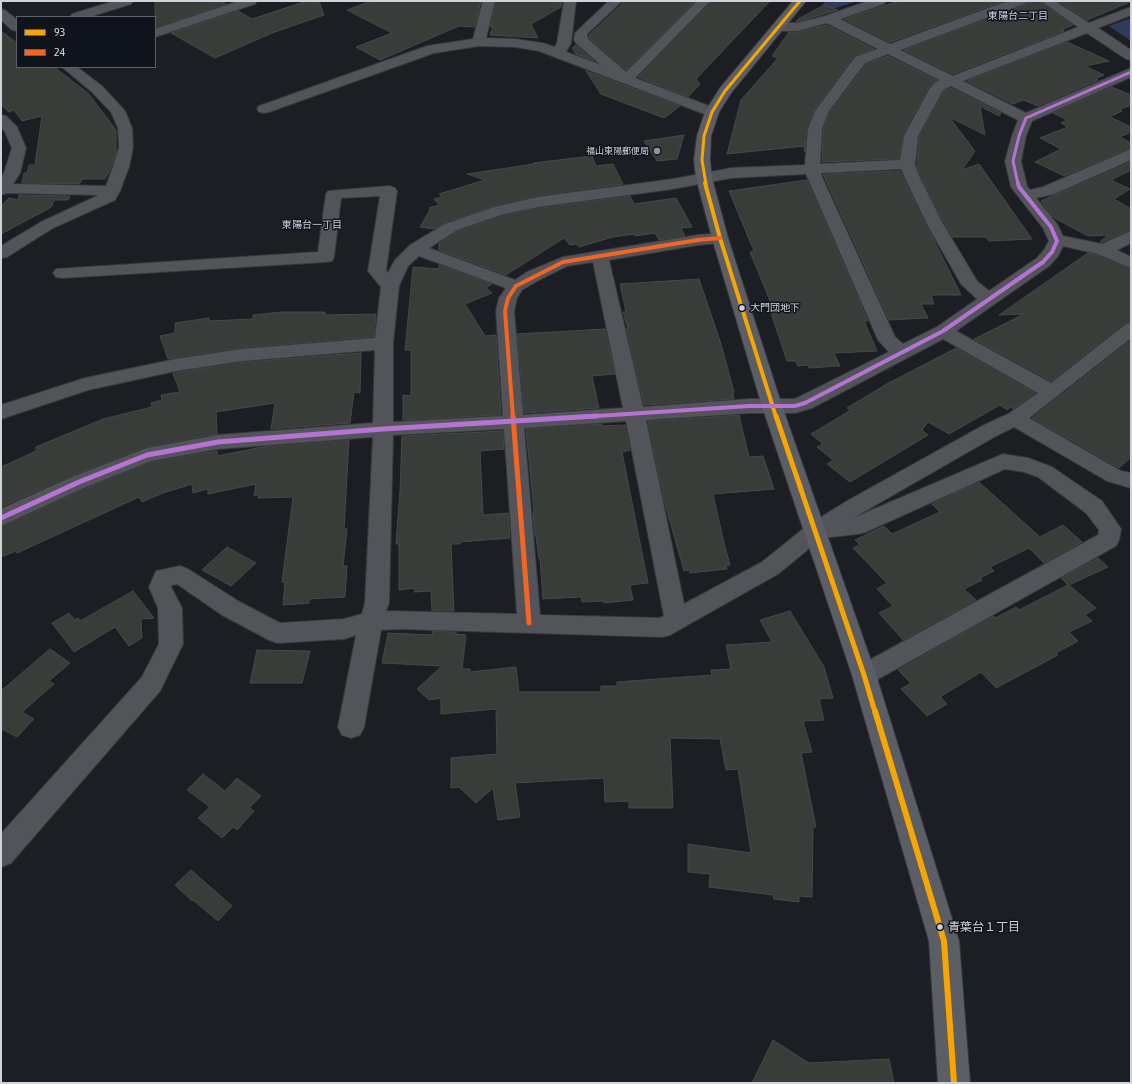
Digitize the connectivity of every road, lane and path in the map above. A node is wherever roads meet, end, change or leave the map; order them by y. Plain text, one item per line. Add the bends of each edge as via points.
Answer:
1 (5, 1) edge
2 (128, 1) edge
3 (251, 1) edge
4 (489, 1) edge
5 (570, 1) edge
6 (616, 1) edge
7 (704, 1) edge
8 (800, 1) edge
9 (880, 1) edge
10 (1020, 1) edge
11 (1047, 1) edge
12 (1, 2) edge
13 (1131, 11) edge
14 (1, 13) edge
15 (79, 16) edge
16 (829, 19) junction
17 (16, 27) edge
18 (779, 27) junction
19 (1088, 27) junction
20 (156, 33) edge
21 (479, 42) junction
22 (386, 50) dead end
23 (891, 50) junction
24 (418, 53) junction
25 (559, 53) junction
26 (1131, 56) edge
27 (70, 68) edge
28 (1131, 72) edge
29 (626, 79) junction
30 (951, 81) junction
31 (264, 109) dead end
32 (712, 112) junction
33 (1026, 118) junction
34 (1, 119) edge
35 (1131, 154) edge
36 (906, 164) junction
37 (814, 169) junction
38 (704, 178) junction
39 (2, 188) edge
40 (112, 191) junction
41 (1026, 196) junction
42 (1131, 236) edge
43 (720, 238) junction
44 (1057, 241) junction
45 (416, 249) junction
46 (1104, 250) junction
47 (1, 253) edge
48 (600, 256) junction
49 (1131, 263) edge
50 (62, 273) dead end
51 (390, 286) junction
52 (516, 286) junction
53 (988, 299) junction
54 (1131, 328) edge
55 (942, 332) junction
56 (384, 343) junction
57 (902, 353) junction
58 (1052, 392) junction
59 (772, 406) junction
60 (1, 412) edge
61 (635, 414) junction
62 (1015, 419) junction
63 (513, 422) junction
64 (383, 429) junction
65 (1131, 480) edge
66 (1, 518) edge
67 (816, 531) junction
68 (676, 620) junction
69 (372, 621) junction
70 (529, 623) junction
71 (864, 675) junction
72 (351, 727) dead end
73 (1, 854) edge
74 (954, 1083) edge

1 - 12 street
2 - 15 street
3 - 20 street
4 - 21 street
5 - 25 street via 564,43
6 - 29 street via 581,33 581,40
7 - 29 street
8 - 18 main road
9 - 16 street
10 - 23 street
11 - 19 street
13 - 19 street
14 - 17 street
16 - 18 street via 797,27
16 - 23 street
18 - 32 main road via 724,91
19 - 26 street
19 - 30 street
21 - 24 street
21 - 25 street via 515,43 542,47
22 - 24 street
23 - 30 street
23 - 37 street via 860,60 822,111 815,129 812,159
24 - 31 street
25 - 29 street
27 - 40 street via 97,89 118,111 125,128 126,147
28 - 33 street
29 - 32 street
30 - 33 street
30 - 36 street via 937,88 911,136
32 - 38 main road via 704,136
33 - 41 street via 1013,161 1019,187
34 - 39 street via 12,130 19,148 12,173
35 - 41 street via 1048,191
36 - 37 street
36 - 53 street via 935,224 970,284
37 - 38 street via 731,173
37 - 57 street via 814,177 887,340
38 - 43 main road
38 - 45 street via 538,202 500,210 451,227
39 - 40 street
40 - 47 street via 109,197 47,225
41 - 44 street via 1051,227
42 - 46 street
43 - 48 street
43 - 59 main road
44 - 46 street
44 - 53 street via 1043,262
45 - 51 street via 401,264
45 - 52 street
46 - 49 street
48 - 52 street via 563,262
48 - 61 street
50 - 51 street via 326,257 334,194 389,191 377,271
51 - 56 street
52 - 63 street via 508,298 505,311
53 - 55 street
54 - 58 street
55 - 57 street
55 - 58 street
56 - 60 street via 242,355 176,365 85,384
56 - 64 street
57 - 59 street via 805,403 795,406
58 - 62 street
59 - 61 street
59 - 67 main road
61 - 63 street
61 - 68 street
62 - 65 street via 1114,476
62 - 67 street
63 - 64 street
63 - 70 street
64 - 66 street via 218,442 147,455 79,482
64 - 69 street via 377,603
67 - 68 street via 770,568
67 - 71 main road
67 - 71 street via 858,526 1003,461 1028,465 1045,472 1094,507 1110,529 1108,540
68 - 70 street via 662,628
69 - 70 street
69 - 72 street via 366,637
69 - 73 street via 344,628 278,633 230,608 180,575 164,577 160,587 170,608 170,644 151,684
71 - 74 main road via 944,942

